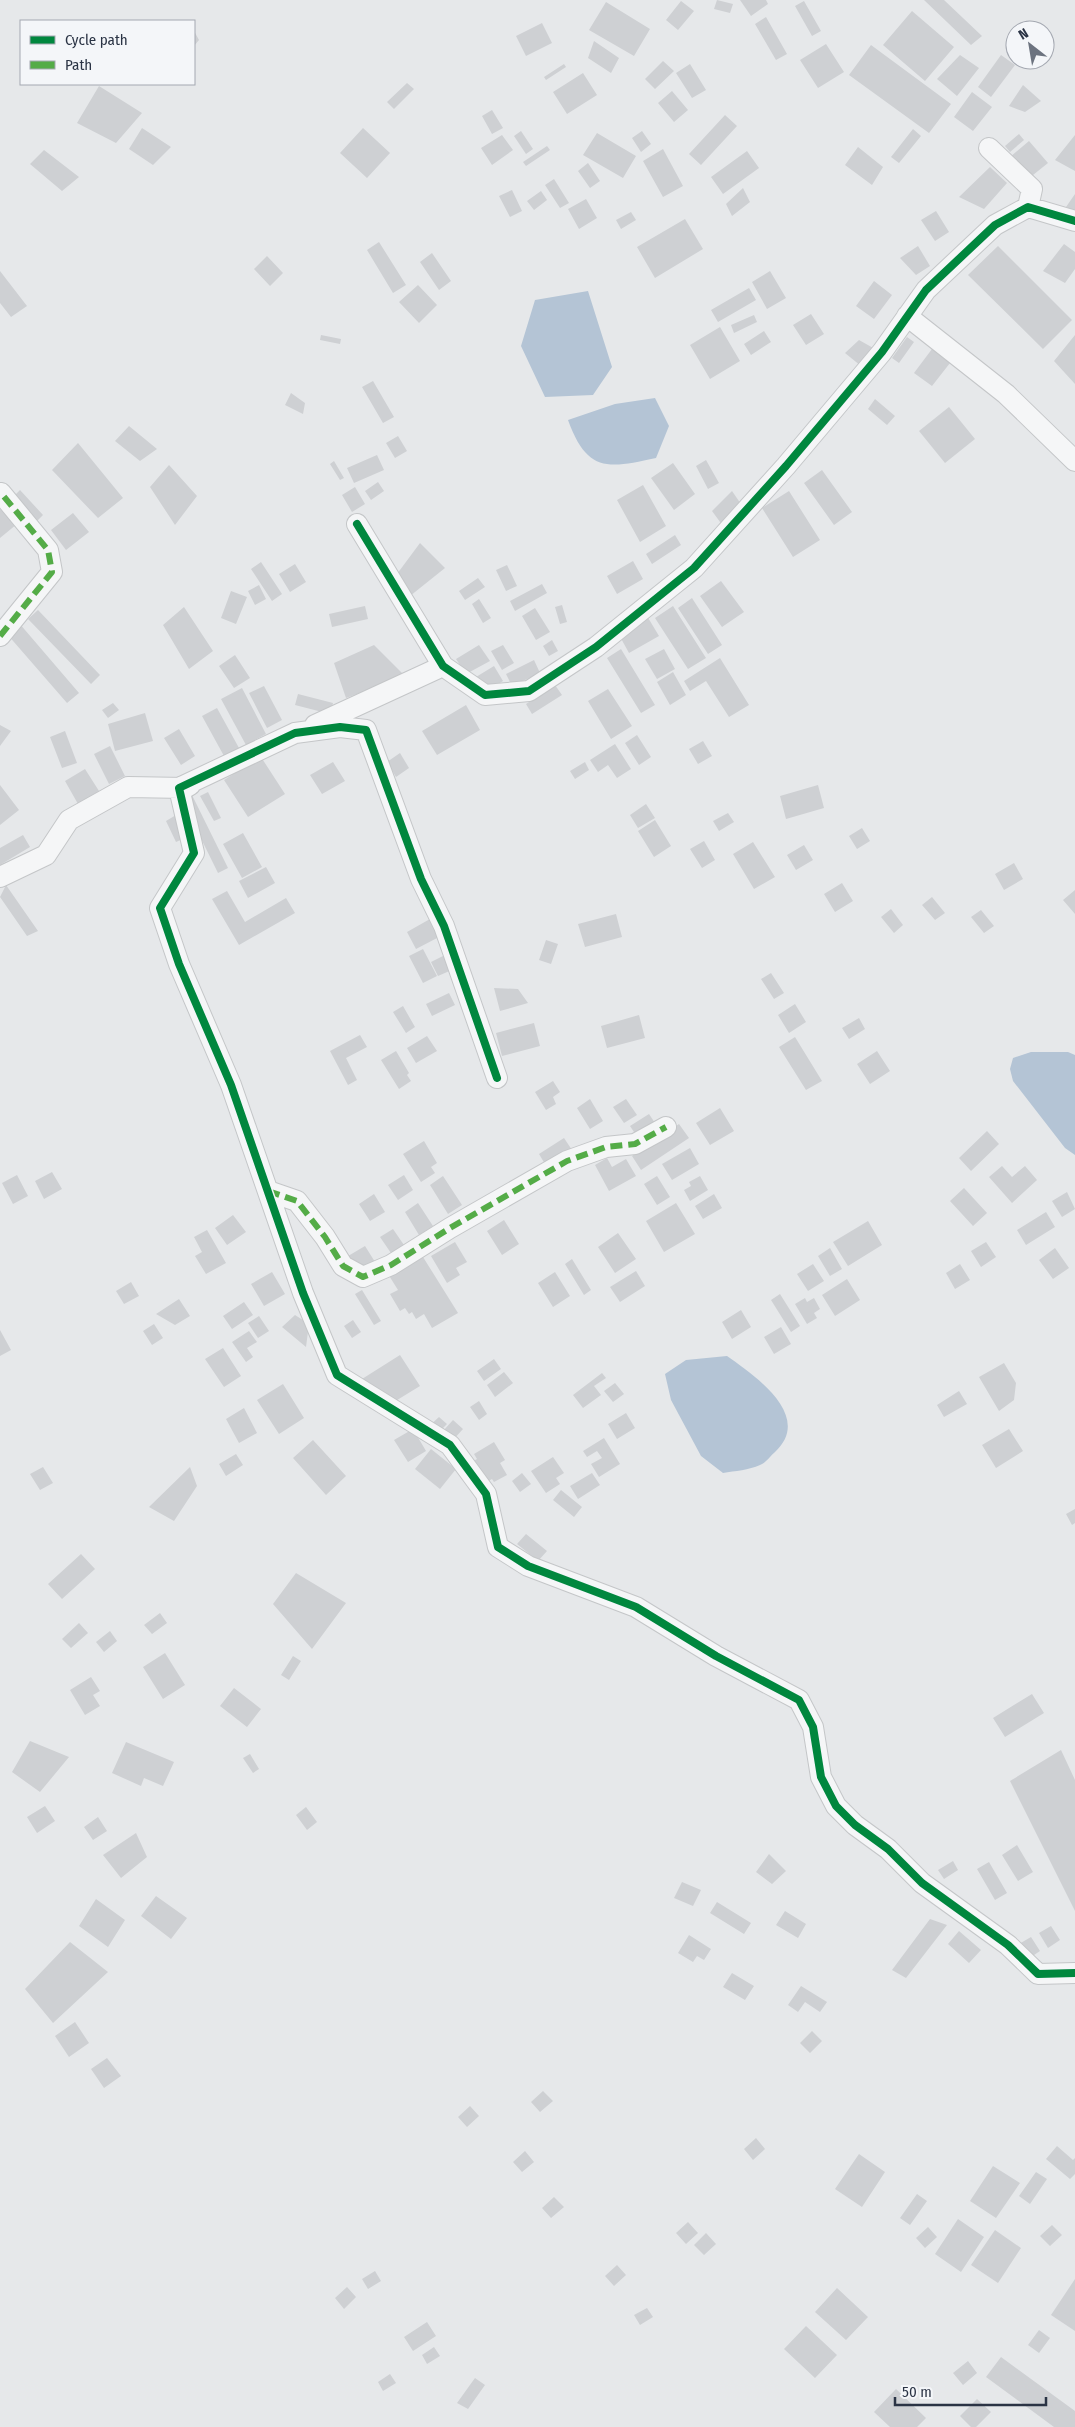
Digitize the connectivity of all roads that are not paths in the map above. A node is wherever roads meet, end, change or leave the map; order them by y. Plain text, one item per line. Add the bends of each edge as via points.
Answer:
1 (989, 148) dead end
2 (1028, 207) junction
3 (1075, 221) edge
4 (908, 316) junction
5 (1075, 461) edge
6 (1, 493) edge
7 (357, 524) dead end
8 (0, 636) edge
9 (443, 666) junction
10 (0, 877) edge
11 (498, 1078) dead end
12 (666, 1126) dead end
13 (268, 1191) junction
14 (1075, 1973) edge

1 - 2 street via 1032,189
2 - 3 street
2 - 4 street via 995,225 926,290
4 - 5 street via 1006,394
4 - 9 street via 882,352 786,466 694,568 596,647 529,691 485,695
6 - 8 street via 48,550 52,572
7 - 9 street
9 - 10 street via 233,762 186,788 128,787 69,820 46,855
11 - 13 street via 444,926 421,879 366,730 340,727 295,733 179,788 194,853 160,908 179,964 231,1084
12 - 13 street via 635,1144 606,1147 567,1161 391,1265 363,1277 343,1266 296,1201
13 - 14 street via 303,1293 337,1375 450,1445 486,1494 498,1547 528,1566 636,1607 716,1656 799,1700 812,1727 821,1777 836,1806 855,1825 888,1849 922,1883 1008,1945 1038,1974

